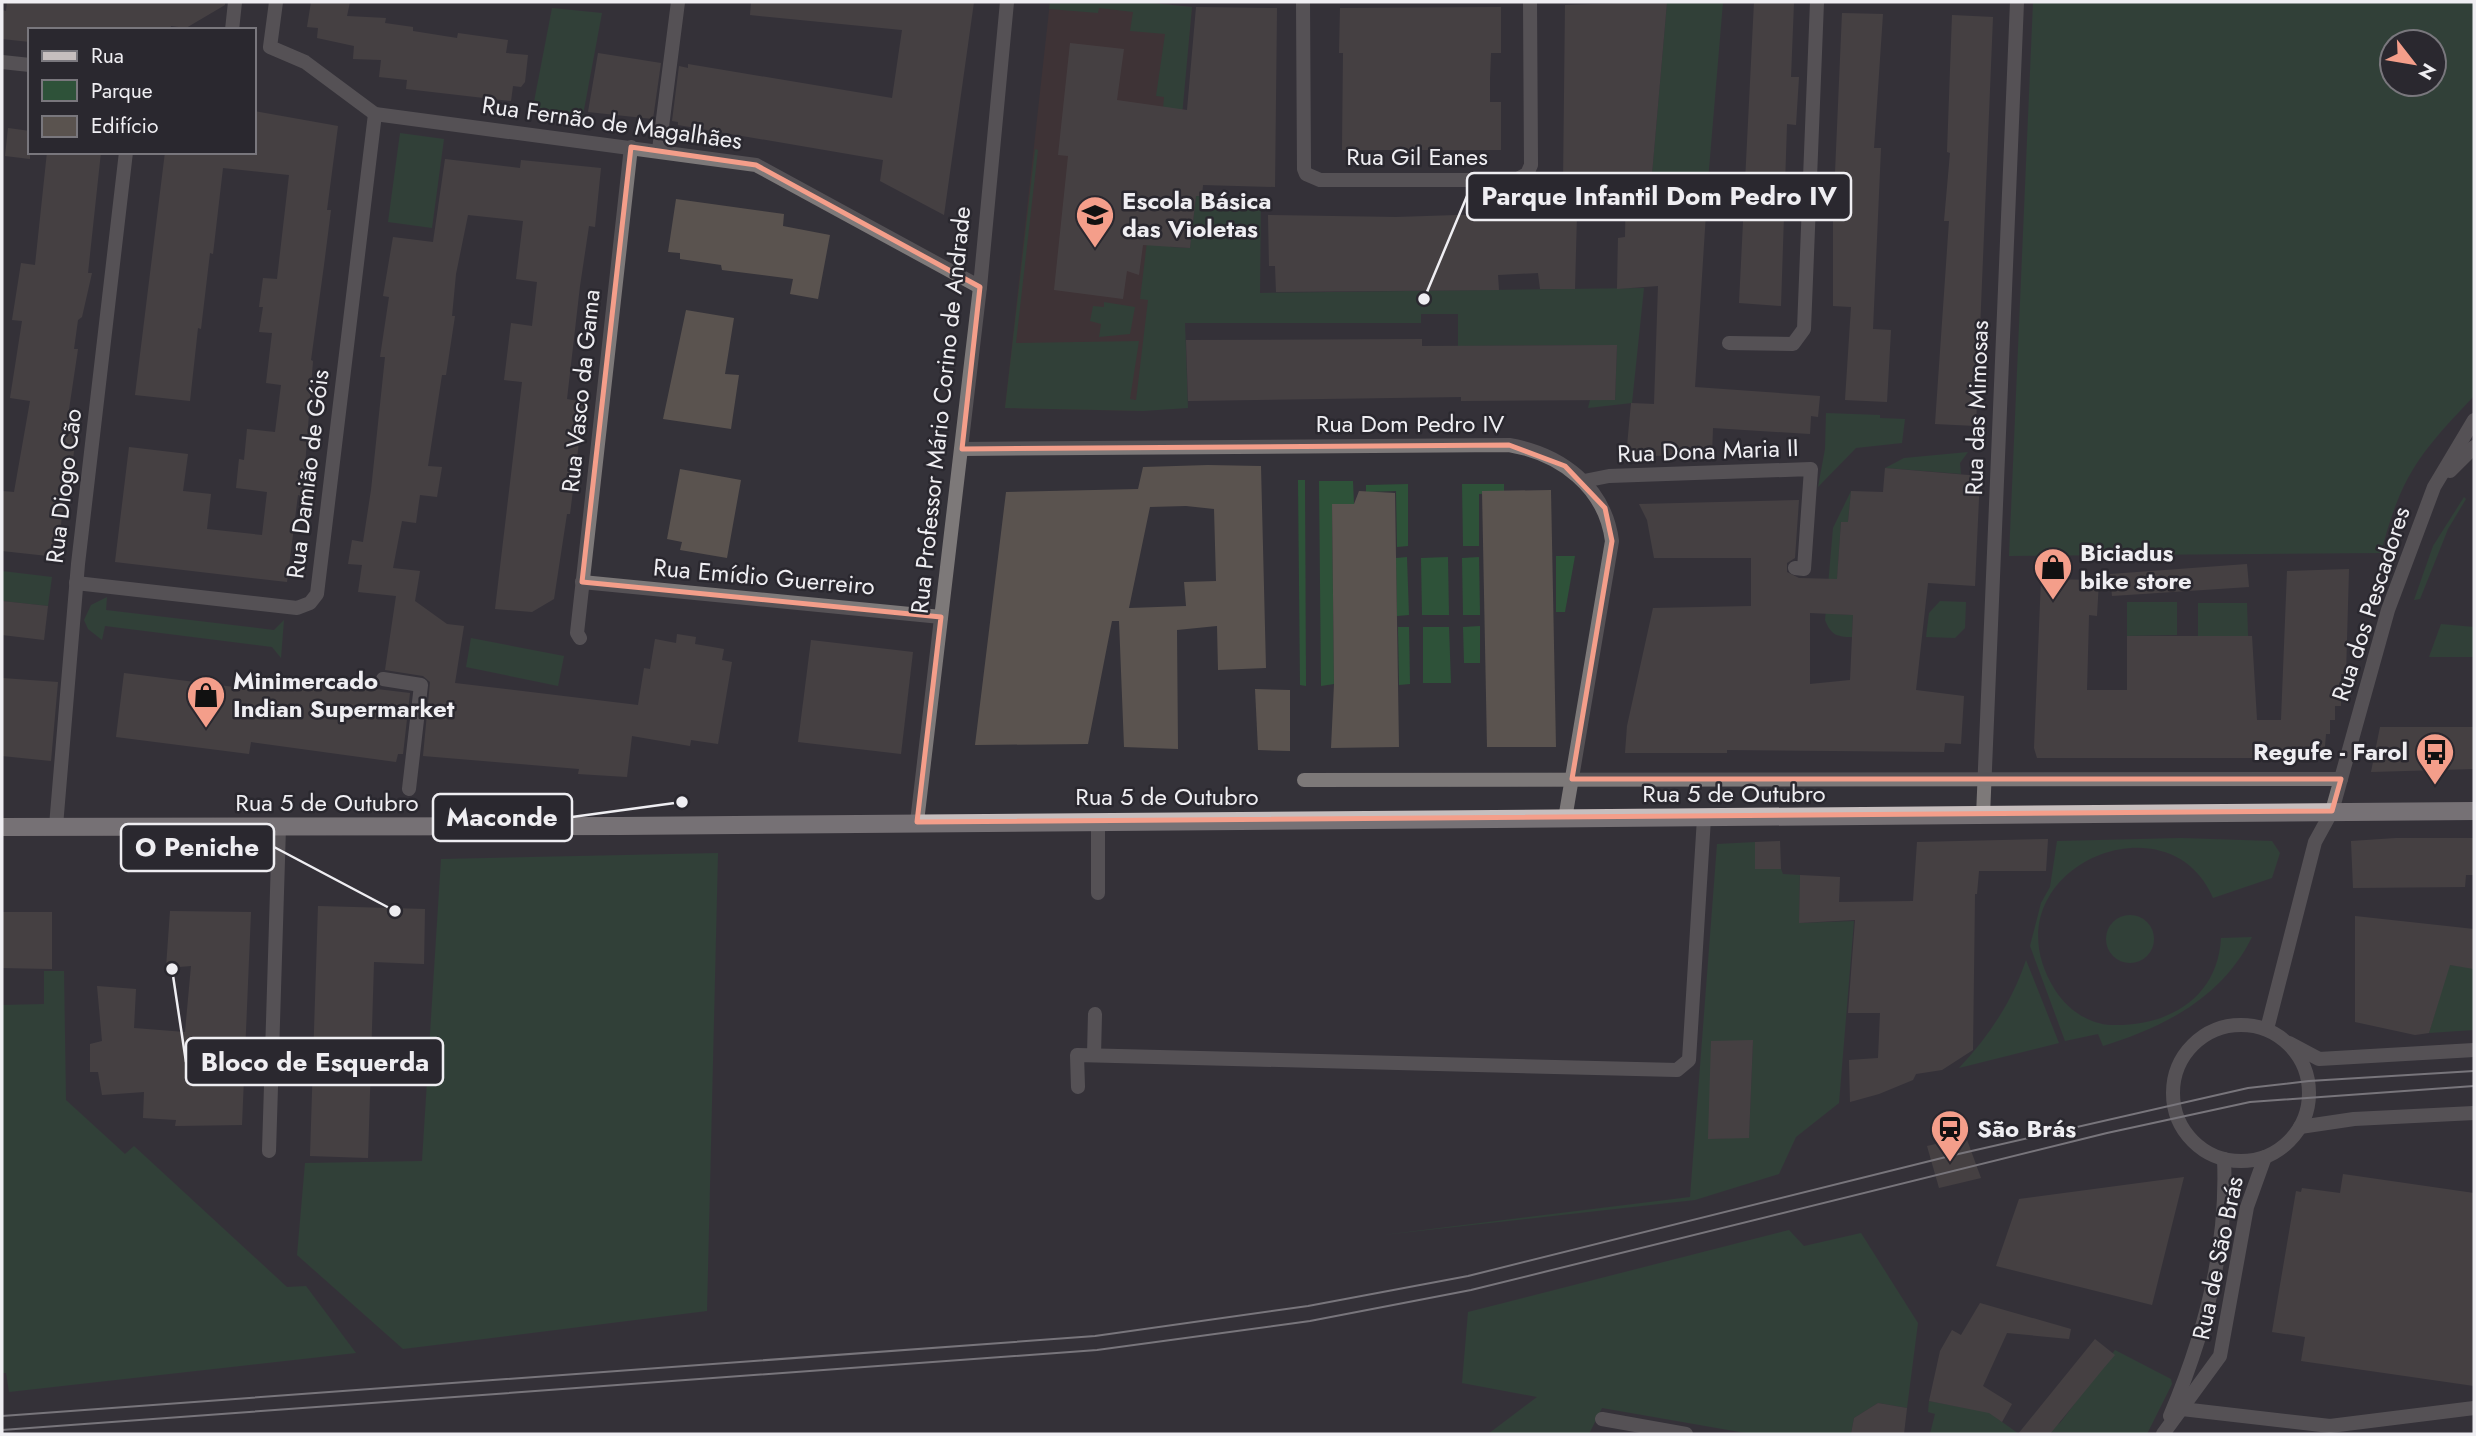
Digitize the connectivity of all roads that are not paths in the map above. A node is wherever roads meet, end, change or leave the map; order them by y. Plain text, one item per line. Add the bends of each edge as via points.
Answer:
1 (235, 2) edge
2 (276, 2) edge
3 (678, 2) edge
4 (1007, 2) edge
5 (1303, 2) edge
6 (1530, 2) edge
7 (1817, 2) edge
8 (2017, 2) edge
9 (232, 28) edge
10 (256, 47) edge
11 (270, 47) junction
12 (2, 62) edge
13 (28, 65) edge
14 (375, 114) junction
15 (631, 148) junction
16 (659, 150) junction
17 (126, 154) edge
18 (980, 287) junction
19 (1729, 343) dead end
20 (2474, 420) edge
21 (2474, 447) edge
22 (962, 450) junction
23 (1584, 481) junction
24 (2434, 487) junction
25 (1795, 568) dead end
26 (582, 582) junction
27 (76, 583) junction
28 (941, 617) junction
29 (580, 638) dead end
30 (383, 679) dead end
31 (1984, 778) junction
32 (1572, 779) junction
33 (2341, 779) junction
34 (1304, 780) dead end
35 (409, 789) dead end
36 (2332, 811) junction
37 (2474, 811) edge
38 (1983, 816) junction
39 (1704, 818) junction
40 (1565, 819) junction
41 (918, 822) junction
42 (1098, 822) junction
43 (56, 826) junction
44 (2, 827) edge
45 (279, 827) junction
46 (1098, 893) dead end
47 (1095, 1014) dead end
48 (2267, 1028) junction
49 (2289, 1043) junction
50 (2474, 1050) edge
51 (1094, 1055) junction
52 (1078, 1087) dead end
53 (2474, 1113) edge
54 (2300, 1127) junction
55 (270, 1151) dead end
56 (2265, 1157) junction
57 (2224, 1159) junction
58 (2474, 1408) edge
59 (2182, 1409) junction
60 (1602, 1419) dead end
61 (1686, 1434) edge
62 (2163, 1434) edge

1 - 9 street
2 - 11 street
3 - 16 street
4 - 18 street, Rua Professor Mário Corino de Andrade
5 - 6 street, Rua Gil Eanes via 1306,174 1320,180 1516,180 1527,174 1531,165
7 - 19 street via 1804,330 1793,344
8 - 31 street, Rua das Mimosas
10 - 11 street, Rua Fernão de Magalhães
11 - 14 street, Rua Fernão de Magalhães via 305,62
12 - 13 street
14 - 15 street, Rua Fernão de Magalhães
14 - 27 street, Rua Damião de Góis via 317,594 297,608
15 - 16 street, Rua Fernão de Magalhães
15 - 26 street, Rua Vasco da Gama
16 - 18 street, Rua Fernão de Magalhães via 756,166
17 - 27 street, Rua Diogo Cão
18 - 22 street, Rua Professor Mário Corino de Andrade
20 - 24 street, Rua dos Pescadores
21 - 24 street
22 - 23 street, Rua Dom Pedro IV via 1509,445 1549,457
22 - 28 street, Rua Professor Mário Corino de Andrade
23 - 25 street, Rua Dona Maria II via 1609,476 1811,470 1804,569
23 - 32 street, Rua Dom Pedro IV via 1605,508 1612,541
24 - 33 street, Rua dos Pescadores via 2388,610
26 - 28 street, Rua Emídio Guerreiro
26 - 29 street, Rua Vasco da Gama
27 - 43 street, Rua Diogo Cão
28 - 41 street, Rua Professor Mário Corino de Andrade
30 - 35 street via 421,685
31 - 32 street, Rua 5 de Outubro
31 - 33 street, Rua 5 de Outubro
31 - 38 street, Rua das Mimosas
32 - 34 street, Rua 5 de Outubro
32 - 40 street, Rua Dom Pedro IV
33 - 36 street, Rua dos Pescadores
36 - 37 main road, Rua 5 de Outubro
36 - 38 main road, Rua 5 de Outubro
36 - 48 street via 2315,842
38 - 39 main road, Rua 5 de Outubro
39 - 40 main road, Rua 5 de Outubro
39 - 51 street via 1689,1060 1676,1070
40 - 42 main road, Rua 5 de Outubro
41 - 42 main road, Rua 5 de Outubro
41 - 45 main road, Rua 5 de Outubro
42 - 46 street
43 - 44 main road, Rua 5 de Outubro
43 - 45 main road, Rua 5 de Outubro
45 - 55 street
47 - 51 street
48 - 49 street
48 - 57 street via 2235,1025 2205,1034 2188,1048 2177,1067 2173,1104 2180,1124 2192,1142
49 - 50 street via 2319,1059
49 - 54 street via 2302,1060 2309,1081 2310,1097
51 - 52 street via 1077,1055
53 - 54 street via 2354,1119
54 - 56 street via 2285,1145
56 - 57 street
56 - 59 street, Rua de São Brás via 2247,1206 2224,1341 2212,1370
57 - 62 street, Rua de São Brás via 2226,1205 2207,1299 2195,1352
58 - 59 street via 2330,1426
59 - 62 street, Rua de São Brás
60 - 61 street

